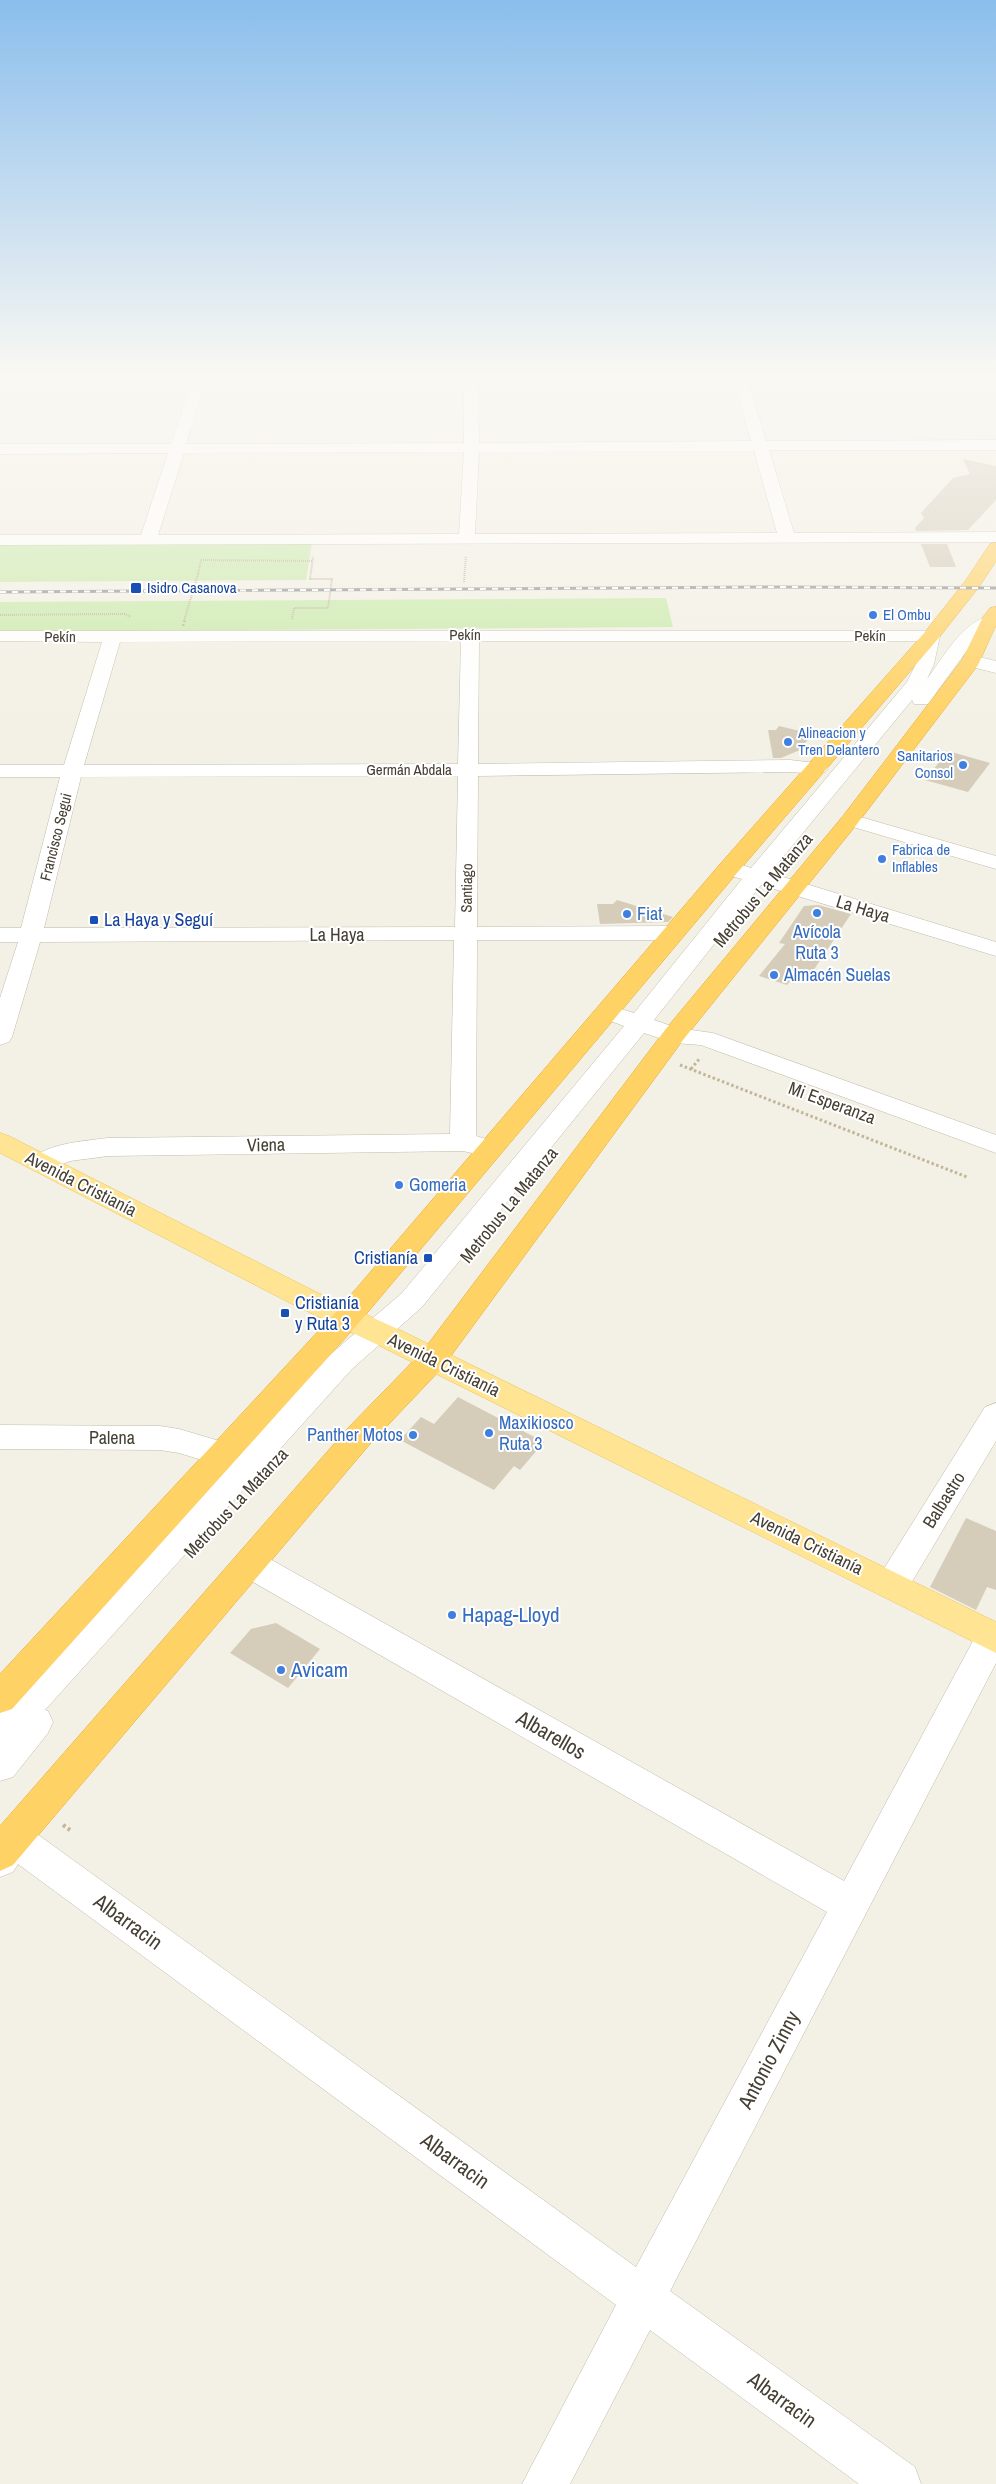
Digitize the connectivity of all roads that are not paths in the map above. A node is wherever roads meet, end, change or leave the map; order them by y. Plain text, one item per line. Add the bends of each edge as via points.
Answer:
1 (164, 491) edge
2 (470, 491) edge
3 (774, 491) edge
4 (996, 537) edge
5 (467, 538) junction
6 (787, 538) junction
7 (0, 540) edge
8 (148, 540) junction
9 (996, 548) edge
10 (992, 617) edge
11 (470, 635) junction
12 (0, 636) edge
13 (931, 636) junction
14 (112, 637) junction
15 (972, 662) junction
16 (996, 668) edge
17 (818, 768) junction
18 (468, 770) junction
19 (0, 771) edge
20 (72, 771) junction
21 (850, 820) junction
22 (996, 864) edge
23 (729, 868) junction
24 (763, 878) junction
25 (794, 888) junction
26 (674, 933) junction
27 (31, 934) junction
28 (466, 934) junction
29 (0, 935) edge
30 (996, 949) edge
31 (608, 1012) junction
32 (656, 1028) junction
33 (0, 1038) edge
34 (0, 1142) edge
35 (463, 1142) junction
36 (996, 1144) edge
37 (492, 1149) junction
38 (41, 1164) junction
39 (996, 1164) edge
40 (371, 1329) junction
41 (432, 1360) junction
42 (996, 1414) edge
43 (0, 1438) edge
44 (222, 1454) junction
45 (250, 1564) junction
46 (892, 1585) junction
47 (994, 1637) edge
48 (0, 1698) edge
49 (0, 1735) edge
50 (0, 1765) edge
51 (4, 1850) edge
52 (851, 1905) junction
53 (642, 2299) junction
54 (545, 2484) edge
55 (898, 2484) edge

1 - 8 street
2 - 5 street
3 - 6 street
4 - 6 street
5 - 6 street
5 - 8 street
7 - 8 street
9 - 13 highway
10 - 15 highway
10 - 24 street, Metrobus La Matanza via 967,638 887,744
11 - 13 street, Pekín
11 - 14 street, Pekín
11 - 18 street, Santiago
12 - 14 street, Pekín
13 - 17 highway
13 - 24 street, Metrobus La Matanza via 925,664 914,684
14 - 20 street, Francisco Segui
15 - 16 street
15 - 21 highway
17 - 18 street, Germán Abdala
17 - 23 highway
18 - 20 street, Germán Abdala
18 - 28 street, Santiago
19 - 20 street, Germán Abdala
20 - 27 street, Francisco Segui
21 - 22 street
21 - 25 highway
23 - 24 street, La Haya
23 - 26 highway
24 - 25 street, La Haya
24 - 32 street, Metrobus La Matanza
25 - 30 street, La Haya
25 - 32 highway
26 - 28 street, La Haya
26 - 31 highway
27 - 28 street, La Haya
27 - 29 street, La Haya
27 - 33 street, Francisco Segui
28 - 35 street, Santiago
31 - 32 street, Mi Esperanza
31 - 37 highway
32 - 36 street, Mi Esperanza via 704,1038
32 - 39 street, Mi Esperanza via 690,1051
32 - 40 street, Metrobus La Matanza via 412,1300
32 - 41 highway via 658,1056
34 - 38 main road, Avenida Cristianía
35 - 37 street, Viena
35 - 38 street, Viena via 108,1147 64,1153
37 - 40 highway
38 - 40 main road, Avenida Cristianía
40 - 41 main road, Avenida Cristianía
40 - 44 highway
40 - 49 street, Metrobus La Matanza
40 - 50 street, Metrobus La Matanza via 217,1522
41 - 45 highway via 359,1436
41 - 46 main road, Avenida Cristianía
42 - 46 street, Balbastro
43 - 44 street, Palena via 160,1438
44 - 48 highway
45 - 51 highway via 37,1807
45 - 52 street, Albarellos
46 - 47 main road, Avenida Cristianía
47 - 52 street, Antonio Zinny
51 - 53 street, Albarracin
52 - 53 street, Antonio Zinny
53 - 54 street, Antonio Zinny
53 - 55 street, Albarracin

